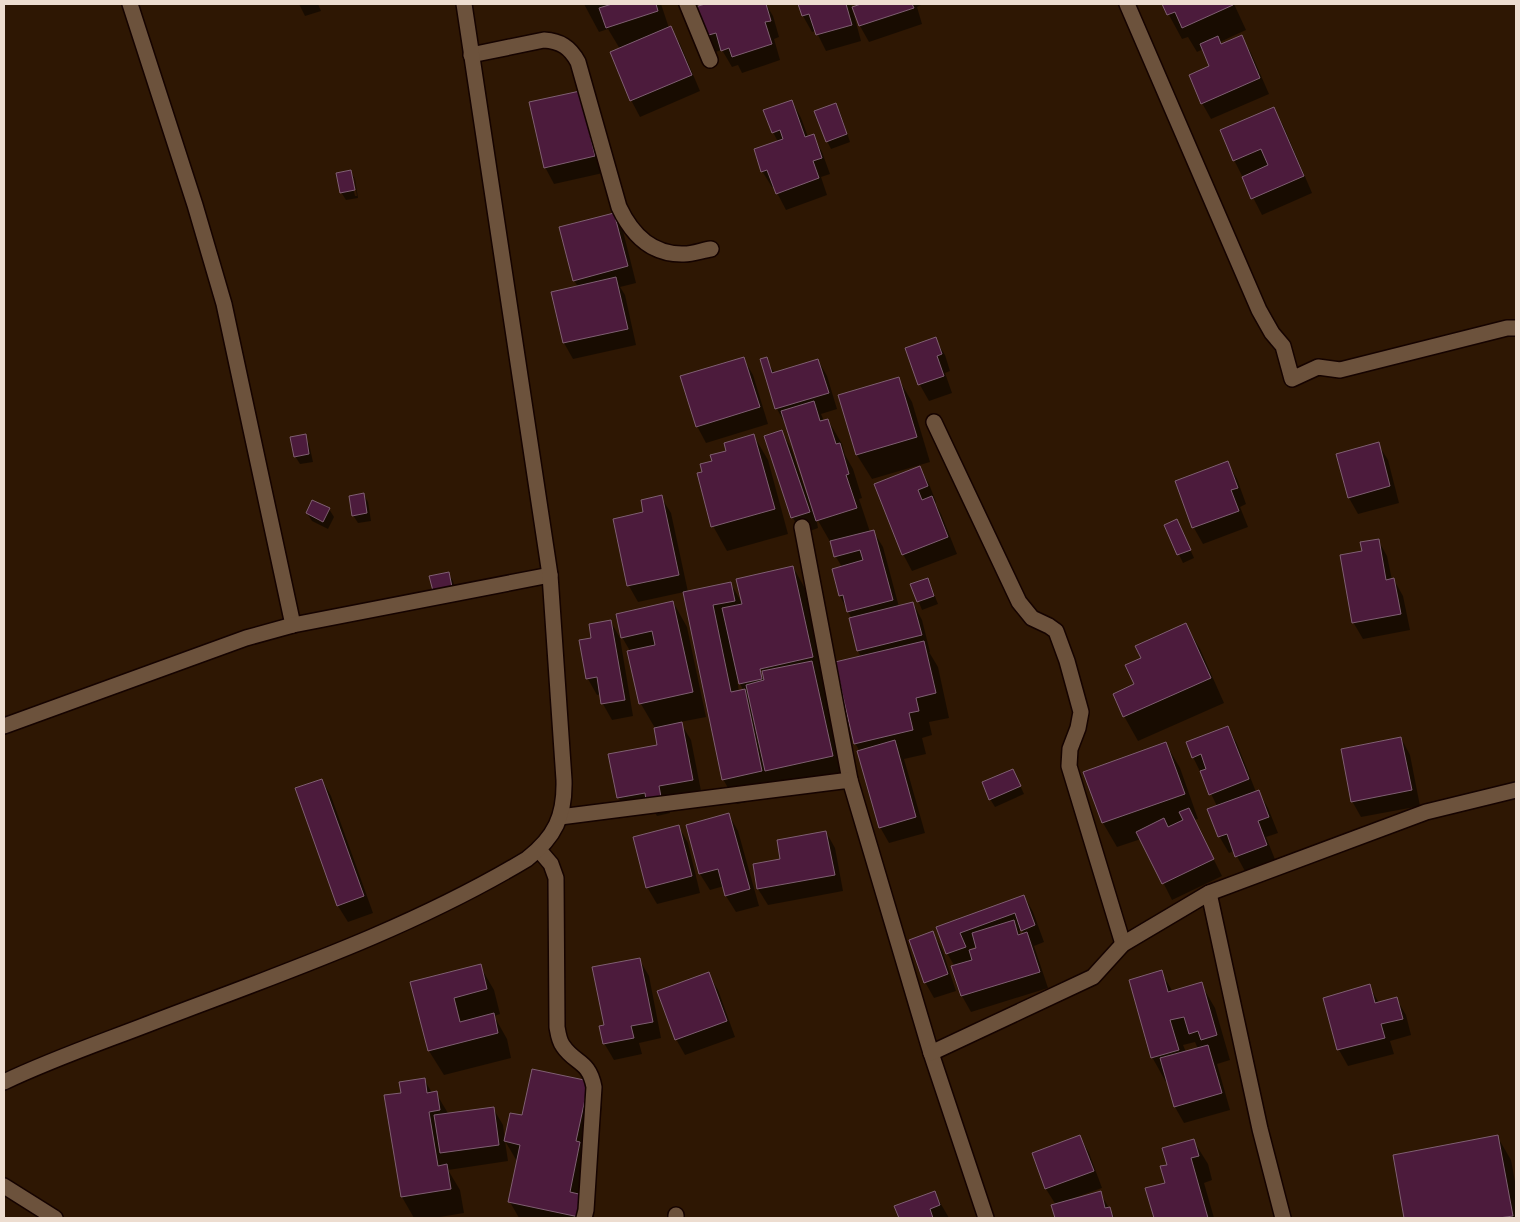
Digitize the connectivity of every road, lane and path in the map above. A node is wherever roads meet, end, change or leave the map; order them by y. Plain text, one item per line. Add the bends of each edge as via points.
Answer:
1 (130, 4) edge
2 (464, 4) edge
3 (687, 4) edge
4 (1127, 4) edge
5 (471, 55) junction
6 (710, 60) dead end
7 (711, 249) dead end
8 (1516, 328) edge
9 (934, 422) dead end
10 (802, 527) dead end
11 (550, 575) junction
12 (293, 625) junction
13 (4, 726) edge
14 (850, 780) junction
15 (1516, 790) edge
16 (560, 817) junction
17 (539, 850) junction
18 (1209, 893) junction
19 (1123, 944) junction
20 (931, 1053) junction
21 (4, 1082) edge
22 (4, 1186) edge
23 (55, 1218) edge
24 (584, 1218) edge
25 (986, 1218) edge
26 (1284, 1218) edge

1 - 12 street via 224,304
2 - 5 street
3 - 6 street
4 - 8 street via 1259,310 1283,346 1292,379 1318,367 1340,370
5 - 7 street via 544,40 564,45 578,62 626,223 638,236 668,253 686,254
5 - 11 street
9 - 19 street via 1019,602 1032,618 1056,631 1067,661 1081,712 1069,766
10 - 14 street
11 - 12 street
11 - 16 street via 564,780
12 - 13 street via 246,638
14 - 16 street
14 - 20 street
15 - 18 street via 1426,812
16 - 17 street via 552,835
17 - 21 street via 415,919 88,1045
17 - 24 street via 551,864 558,893 559,1036 562,1046 592,1075 594,1087
18 - 19 street
18 - 26 street via 1260,1129
19 - 20 street via 1093,977
20 - 25 street
22 - 23 street

